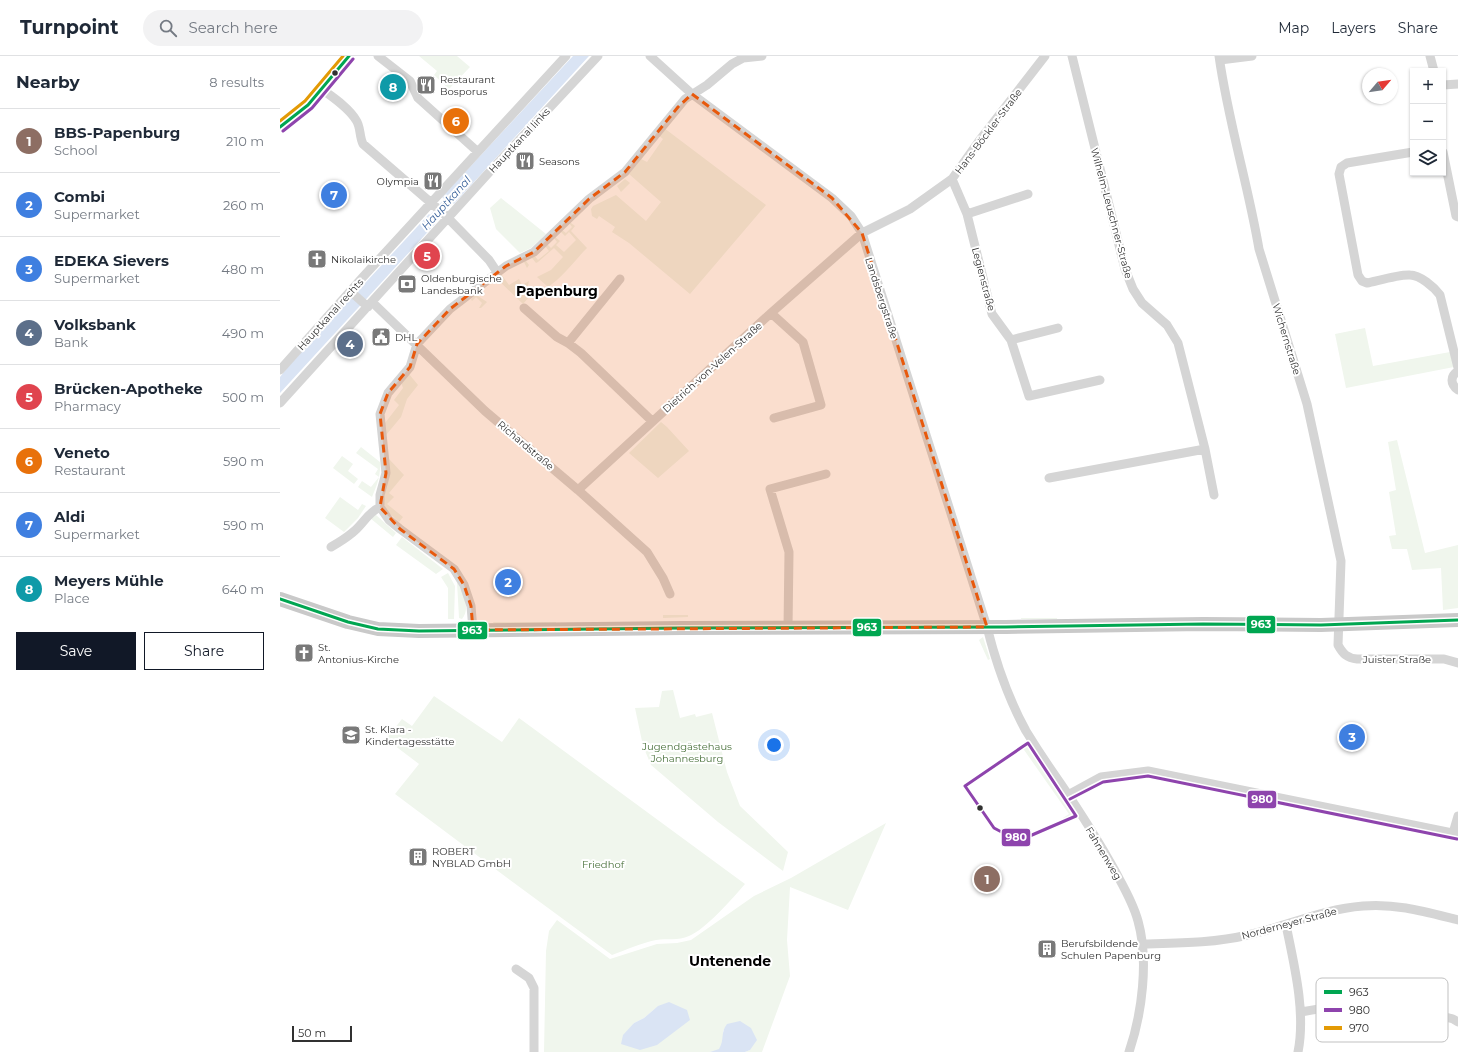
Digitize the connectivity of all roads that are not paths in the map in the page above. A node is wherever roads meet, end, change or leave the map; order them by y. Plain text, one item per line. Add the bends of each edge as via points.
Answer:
1 (349, 56) edge
2 (378, 56) edge
3 (566, 56) edge
4 (598, 56) edge
5 (650, 56) edge
6 (762, 56) edge
7 (1045, 56) edge
8 (1072, 56) edge
9 (1252, 56) edge
10 (1430, 56) edge
11 (1219, 58) edge
12 (1433, 68) edge
13 (1458, 84) edge
14 (1446, 85) edge
15 (323, 90) junction
16 (692, 94) junction
17 (280, 126) edge
18 (478, 152) junction
19 (1410, 152) edge
20 (1446, 167) edge
21 (952, 179) junction
22 (1028, 194) dead end
23 (433, 204) junction
24 (967, 214) junction
25 (446, 216) junction
26 (1458, 217) edge
27 (862, 232) junction
28 (497, 272) junction
29 (620, 279) dead end
30 (351, 292) junction
31 (368, 304) junction
32 (524, 308) dead end
33 (771, 313) junction
34 (1058, 328) dead end
35 (1010, 340) junction
36 (568, 343) junction
37 (417, 344) junction
38 (1458, 369) edge
39 (280, 370) edge
40 (1100, 380) dead end
41 (1458, 390) edge
42 (280, 403) edge
43 (774, 418) dead end
44 (652, 421) junction
45 (1205, 448) junction
46 (826, 474) dead end
47 (1048, 478) dead end
48 (578, 490) junction
49 (1214, 495) dead end
50 (380, 507) junction
51 (331, 547) dead end
52 (670, 594) dead end
53 (280, 599) edge
54 (1456, 619) edge
55 (1339, 624) junction
56 (986, 627) junction
57 (788, 628) junction
58 (473, 630) junction
59 (1458, 663) edge
60 (1068, 795) junction
61 (1458, 816) edge
62 (1456, 833) edge
63 (1458, 920) edge
64 (1286, 925) junction
65 (1143, 944) junction
66 (516, 969) dead end
67 (1316, 1009) edge
68 (1301, 1012) junction
69 (1448, 1018) edge
70 (1458, 1022) edge
71 (534, 1052) edge
72 (1129, 1052) edge
73 (1298, 1052) edge

1 - 15 street
2 - 18 street via 410,81 418,98
3 - 18 street, Hauptkanal rechts
4 - 25 street, Hauptkanal links
5 - 16 street, Landsbergstraße
6 - 16 street via 743,58
7 - 21 street, Hans-Böckler-Straße
8 - 45 street, Wilhelm-Leuschner-Straße via 1125,268 1142,303 1167,325 1178,343
9 - 11 street
10 - 12 street
11 - 55 street, Wichernstraße via 1258,249 1307,404 1340,561
13 - 14 street
15 - 17 street
15 - 23 street via 356,120 363,144
16 - 27 street, Landsbergstraße via 832,198 851,216
16 - 28 street via 678,107 625,172 589,199 534,252
18 - 23 street, Hauptkanal rechts
19 - 38 street via 1347,163 1340,167 1340,182 1358,275 1366,283 1410,275 1436,289 1440,295
20 - 26 street
21 - 24 street, Legienstraße
21 - 27 street, Hans-Böckler-Straße via 910,208
22 - 24 street
23 - 25 street
23 - 30 street, Hauptkanal rechts
24 - 35 street, Legienstraße via 992,314
25 - 28 street via 489,260
25 - 31 street, Hauptkanal links
27 - 33 street, Dietrich-von-Velen-Straße
27 - 56 street, Landsbergstraße
28 - 37 street via 450,308
29 - 36 street
30 - 31 street, Richardstraße
30 - 39 street, Hauptkanal rechts
31 - 37 street, Richardstraße
31 - 42 street, Hauptkanal links
32 - 36 street via 557,337
33 - 43 street via 803,342 821,405
33 - 44 street, Dietrich-von-Velen-Straße
34 - 35 street
35 - 40 street, Legienstraße via 1029,396
36 - 44 street
37 - 48 street, Richardstraße via 485,411
37 - 50 street via 410,368 388,393 380,414 386,473 380,495
38 - 41 street via 1452,378 1453,385
44 - 48 street, Dietrich-von-Velen-Straße
45 - 47 street
45 - 49 street, Wilhelm-Leuschner-Straße
46 - 57 street via 770,489 789,552
48 - 52 street, Richardstraße via 647,552
50 - 51 street via 366,517 353,532
50 - 58 street via 389,520 454,569 467,592
53 - 58 main road via 348,622 378,629
54 - 55 main road
55 - 56 main road
55 - 59 street, Juister Straße via 1338,645 1342,653 1349,658 1444,659
56 - 57 main road
56 - 60 street, Fahnenweg via 1017,714
57 - 58 main road
60 - 62 street via 1101,777 1148,771
60 - 65 street, Fahnenweg via 1128,894 1138,920
61 - 62 street
63 - 64 street, Norderneyer Straße via 1395,906 1364,906 1335,910
64 - 65 street, Norderneyer Straße via 1225,939
64 - 68 street
65 - 72 street, Fahnenweg via 1140,1003
66 - 71 street via 529,978 534,988
67 - 68 street
68 - 73 street
69 - 70 street

